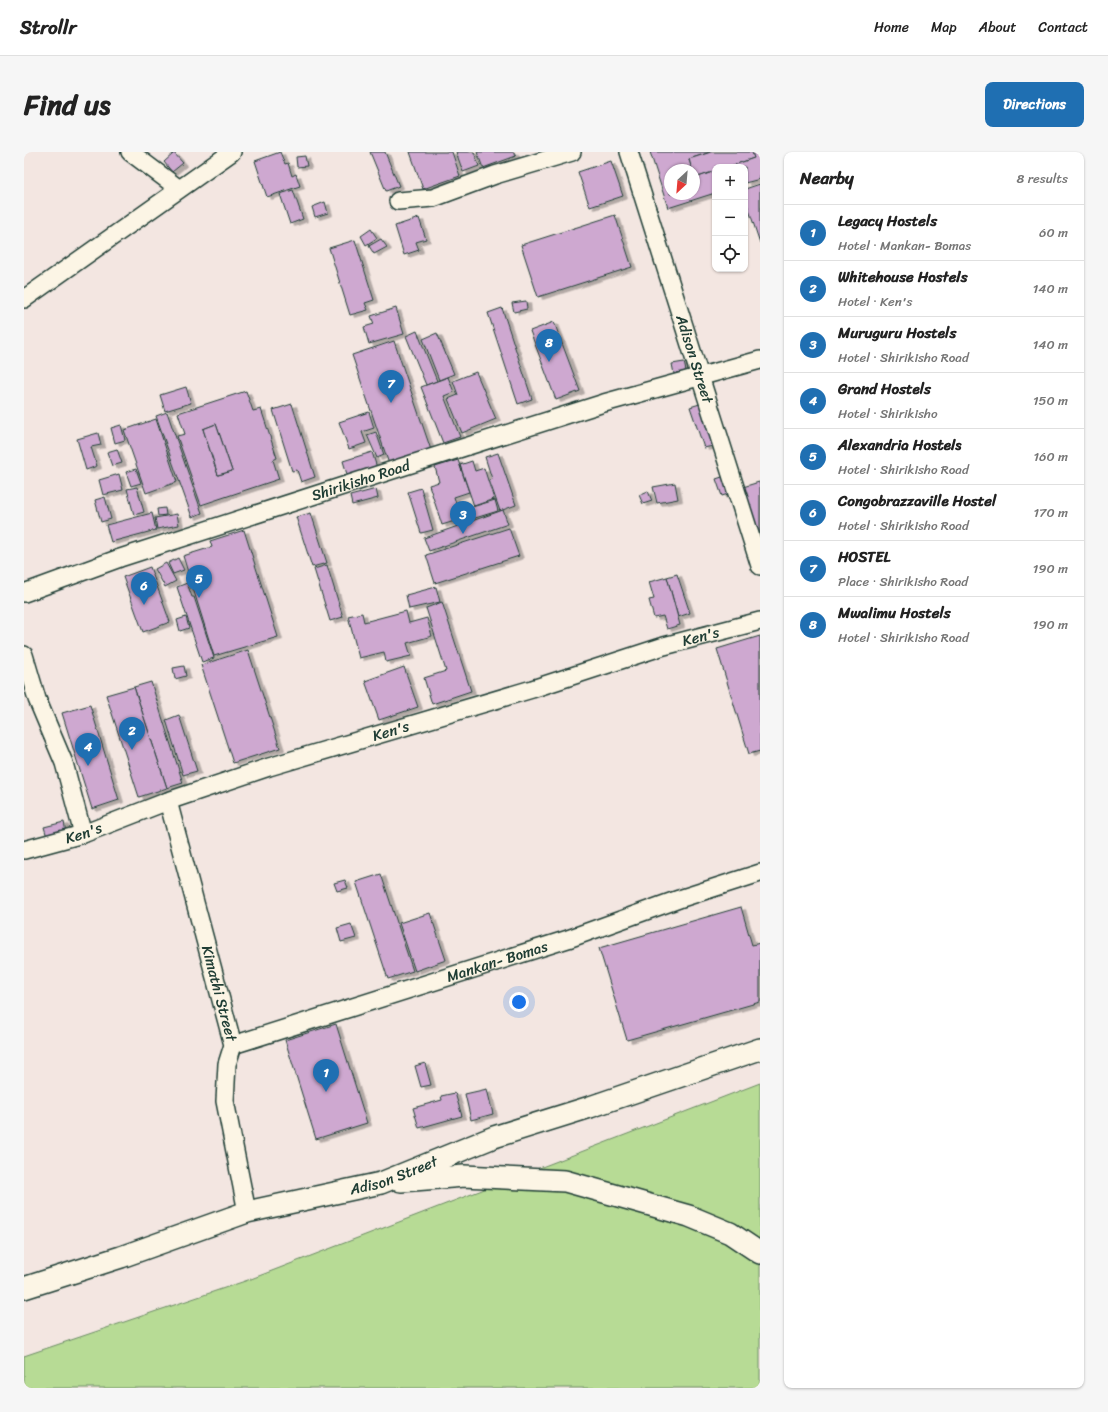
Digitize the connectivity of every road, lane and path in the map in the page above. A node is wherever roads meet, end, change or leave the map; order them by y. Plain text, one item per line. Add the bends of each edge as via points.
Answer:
1 (130, 152) edge
2 (232, 152) edge
3 (572, 152) edge
4 (629, 152) edge
5 (178, 188) junction
6 (398, 201) dead end
7 (24, 298) edge
8 (760, 360) edge
9 (700, 377) junction
10 (760, 566) edge
11 (24, 593) edge
12 (760, 621) edge
13 (24, 655) edge
14 (168, 801) junction
15 (83, 834) junction
16 (24, 850) edge
17 (760, 873) edge
18 (233, 1045) junction
19 (760, 1049) edge
20 (381, 1183) junction
21 (247, 1212) junction
22 (760, 1253) edge
23 (24, 1288) edge

1 - 5 street
2 - 5 street
3 - 6 street via 495,175 433,198
4 - 9 street, Adison Street
5 - 7 street
8 - 9 street, Shirikisho Road
9 - 10 street, Adison Street
9 - 11 street, Shirikisho Road via 604,403 358,481 120,558
12 - 14 street, Ken's via 664,646 532,689 270,767
13 - 15 street via 37,699 64,763
14 - 15 street, Ken's
14 - 18 street, Kimathi Street
15 - 16 street, Ken's
17 - 18 street, Mankan- Bomas via 568,939
18 - 21 street, Kimathi Street via 228,1064 225,1101
19 - 20 street, Adison Street via 494,1137
20 - 21 street, Adison Street
20 - 22 street via 464,1176 565,1181 689,1216 730,1233
21 - 23 street, Adison Street

